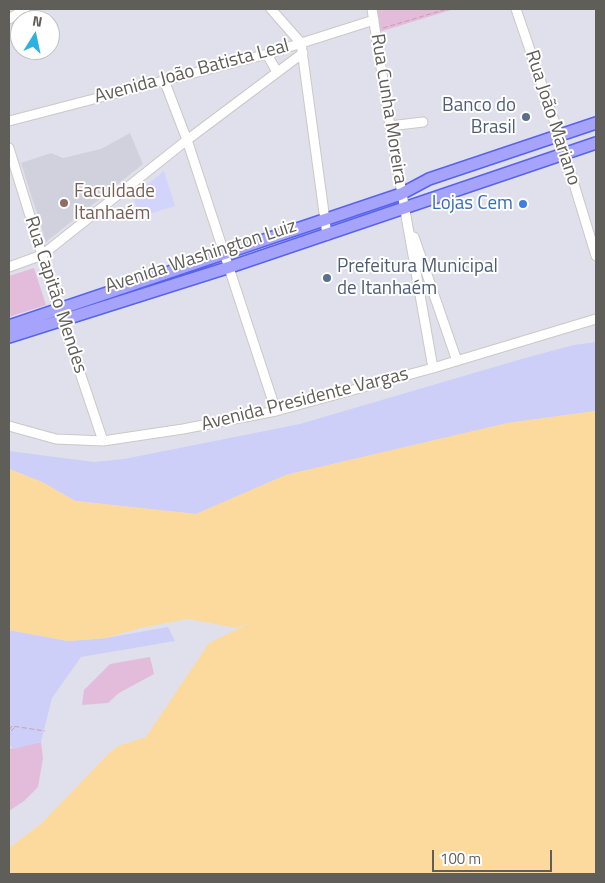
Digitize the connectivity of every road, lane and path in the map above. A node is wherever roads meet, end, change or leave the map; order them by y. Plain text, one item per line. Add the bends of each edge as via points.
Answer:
1 (25, 9) edge
2 (271, 9) edge
3 (372, 9) edge
4 (447, 9) edge
5 (516, 9) edge
6 (9, 19) edge
7 (374, 20) junction
8 (381, 29) dead end
9 (301, 42) junction
10 (303, 53) junction
11 (267, 54) junction
12 (277, 72) junction
13 (164, 80) junction
14 (9, 121) edge
15 (423, 122) dead end
16 (596, 123) edge
17 (390, 126) junction
18 (559, 135) junction
19 (187, 140) junction
20 (596, 143) edge
21 (9, 148) edge
22 (564, 153) junction
23 (402, 194) junction
24 (404, 208) junction
25 (325, 219) junction
26 (327, 235) junction
27 (225, 253) junction
28 (42, 255) junction
29 (596, 256) edge
30 (9, 267) edge
31 (230, 267) junction
32 (61, 315) junction
33 (596, 319) edge
34 (9, 326) edge
35 (9, 337) edge
36 (457, 361) junction
37 (433, 368) junction
38 (276, 411) junction
39 (9, 426) edge
40 (103, 441) junction
41 (16, 726) junction
42 (9, 730) edge
43 (45, 731) dead end
44 (9, 738) edge

1 - 6 street
2 - 9 street
3 - 7 street, Rua Cunha Moreira
4 - 8 path
5 - 18 street, Rua João Mariano
7 - 9 street, Avenida João Batista Leal
7 - 17 street, Rua Cunha Moreira
9 - 10 street
9 - 11 street, Avenida João Batista Leal
10 - 12 street
10 - 25 street
11 - 12 street
11 - 13 street, Avenida João Batista Leal
12 - 19 street
13 - 14 street, Avenida João Batista Leal
13 - 19 street
15 - 17 street
16 - 18 main road, Avenida Washington Luiz
17 - 23 street, Rua Cunha Moreira
18 - 22 street, Rua João Mariano
18 - 23 main road, Avenida Washington Luiz via 429,180
19 - 27 street
19 - 28 street
20 - 22 main road, Avenida Washington Luiz
21 - 28 street, Rua Capitão Mendes
22 - 24 main road, Avenida Washington Luiz
22 - 29 street, Rua João Mariano
23 - 24 street, Rua Cunha Moreira
23 - 25 main road, Avenida Washington Luiz
24 - 26 main road, Avenida Washington Luiz
24 - 36 street
24 - 37 street
25 - 26 street
25 - 27 main road, Avenida Washington Luiz
26 - 31 main road, Avenida Washington Luiz
27 - 31 street
27 - 32 main road, Avenida Washington Luiz
28 - 30 street
28 - 32 street, Rua Capitão Mendes
31 - 32 main road, Avenida Washington Luiz
31 - 38 street
32 - 34 main road, Avenida Washington Luiz
32 - 35 main road, Avenida Washington Luiz
32 - 40 street, Rua Capitão Mendes
33 - 36 street, Avenida Presidente Vargas
36 - 37 street, Avenida Presidente Vargas
37 - 38 street, Avenida Presidente Vargas
38 - 40 street, Avenida Presidente Vargas
39 - 40 street, Avenida Presidente Vargas via 56,439
41 - 42 path
41 - 43 path
41 - 44 path

